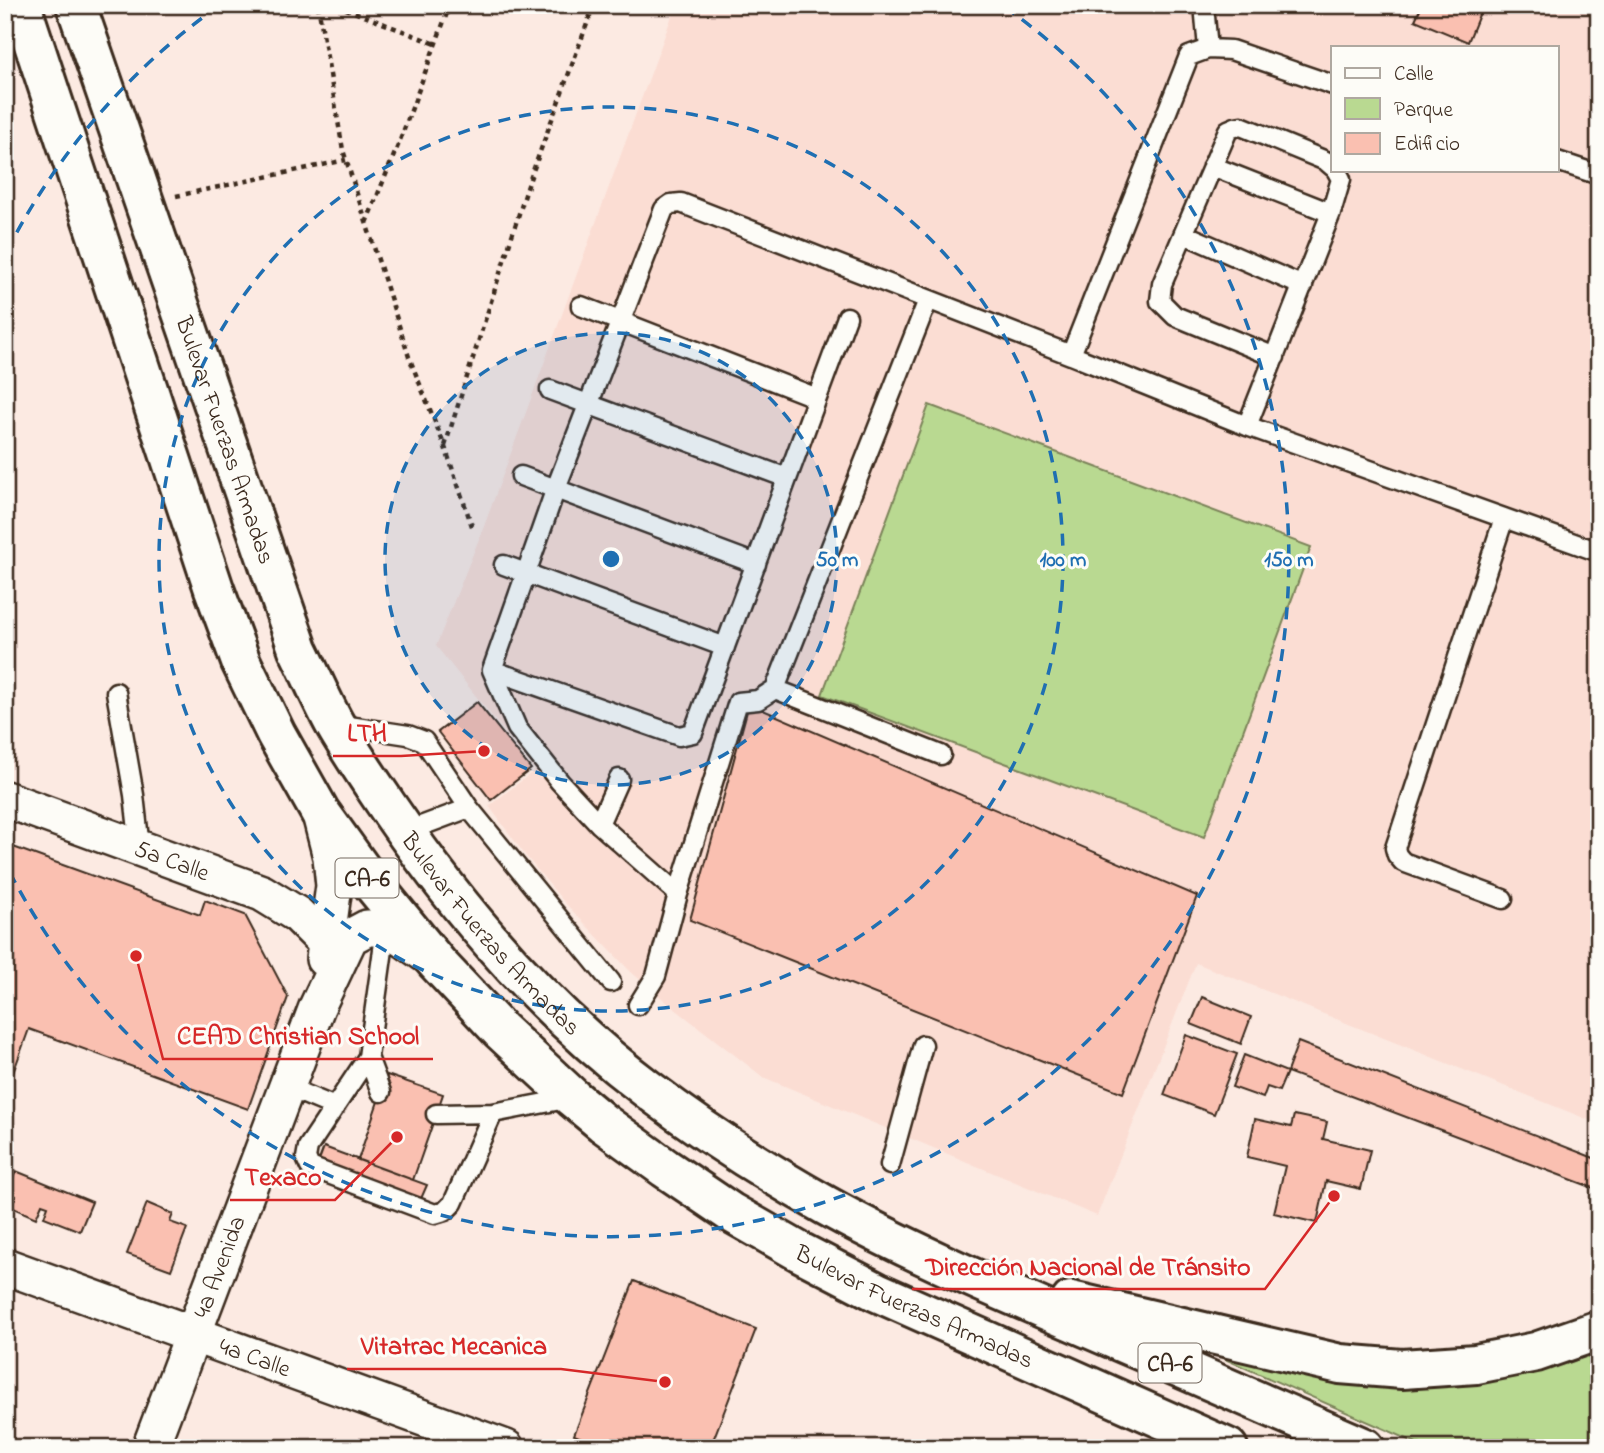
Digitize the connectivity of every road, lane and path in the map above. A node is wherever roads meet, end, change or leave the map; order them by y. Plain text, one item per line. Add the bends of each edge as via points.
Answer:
1 (21, 5) edge
2 (76, 5) edge
3 (94, 5) edge
4 (317, 5) edge
5 (335, 5) edge
6 (450, 5) edge
7 (594, 5) edge
8 (1204, 5) edge
9 (436, 44) junction
10 (1208, 48) junction
11 (1331, 84) edge
12 (106, 93) junction
13 (346, 160) junction
14 (1558, 161) edge
15 (1212, 166) junction
16 (1331, 166) edge
17 (1337, 172) edge
18 (1599, 175) edge
19 (143, 204) junction
20 (1331, 214) junction
21 (366, 223) junction
22 (1184, 234) junction
23 (1303, 286) junction
24 (928, 300) junction
25 (581, 306) dead end
26 (847, 317) dead end
27 (621, 321) junction
28 (1071, 355) junction
29 (1275, 357) junction
30 (550, 390) dead end
31 (817, 398) junction
32 (589, 405) junction
33 (1247, 426) junction
34 (444, 447) junction
35 (521, 476) dead end
36 (787, 478) junction
37 (556, 488) junction
38 (1504, 518) junction
39 (473, 528) dead end
40 (1599, 552) edge
41 (756, 564) junction
42 (504, 565) dead end
43 (527, 573) junction
44 (725, 647) junction
45 (492, 670) junction
46 (775, 689) junction
47 (116, 692) dead end
48 (334, 724) junction
49 (940, 755) dead end
50 (619, 779) dead end
51 (5, 799) edge
52 (469, 808) junction
53 (320, 812) junction
54 (599, 824) junction
55 (405, 832) junction
56 (140, 848) junction
57 (678, 894) junction
58 (1503, 900) dead end
59 (386, 929) junction
60 (326, 943) junction
61 (437, 963) junction
62 (611, 982) dead end
63 (638, 1004) dead end
64 (317, 1007) junction
65 (923, 1045) dead end
66 (368, 1057) junction
67 (287, 1087) junction
68 (381, 1092) dead end
69 (573, 1098) junction
70 (335, 1107) junction
71 (493, 1113) junction
72 (436, 1114) dead end
73 (890, 1165) dead end
74 (5, 1266) edge
75 (975, 1279) junction
76 (1599, 1330) edge
77 (193, 1335) junction
78 (1134, 1405) junction
79 (150, 1448) edge
80 (506, 1448) edge
81 (1194, 1448) edge
82 (1228, 1448) edge
83 (1365, 1448) edge

1 - 53 highway, Bulevar Fuerzas Armadas / CA-6 via 241,662
2 - 12 highway, Bulevar Fuerzas Armadas / CA-6
3 - 12 street
4 - 13 path
5 - 9 path
6 - 9 path
7 - 34 path via 530,180
8 - 10 lane
9 - 21 path
10 - 11 lane via 1231,50
10 - 28 lane via 1188,56
12 - 19 highway, Bulevar Fuerzas Armadas / CA-6
13 - 19 path
13 - 21 path
14 - 18 lane
15 - 16 lane via 1228,130 1241,126
15 - 20 lane
15 - 22 lane
17 - 20 lane via 1341,179
19 - 48 highway, Bulevar Fuerzas Armadas / CA-6 via 298,649
20 - 23 lane
21 - 34 path
22 - 23 lane
22 - 29 lane via 1162,284 1160,301 1175,316
23 - 29 lane
24 - 27 lane via 671,204 664,209
24 - 28 lane
24 - 46 lane
25 - 27 lane
26 - 31 lane
27 - 31 lane
27 - 32 lane
28 - 33 lane
29 - 33 lane
30 - 32 lane
31 - 36 lane
32 - 36 lane
32 - 37 lane
33 - 38 lane
34 - 39 path
35 - 37 lane
36 - 41 lane
37 - 41 lane
37 - 43 lane
38 - 40 lane
38 - 58 lane via 1395,848 1403,862
41 - 44 lane
42 - 43 lane
43 - 44 lane
43 - 45 lane
44 - 45 lane via 693,733 678,736
45 - 54 lane via 517,728
46 - 49 lane
46 - 57 lane via 758,700 738,702
47 - 56 lane
48 - 52 lane via 424,741
48 - 55 highway, Bulevar Fuerzas Armadas / CA-6
50 - 54 lane
51 - 56 street, 5a Calle
52 - 55 lane
52 - 62 lane
53 - 60 street, 4a Avenida via 334,886
53 - 61 highway, Bulevar Fuerzas Armadas / CA-6
54 - 57 lane
55 - 75 highway, Bulevar Fuerzas Armadas / CA-6 via 535,990 645,1087 813,1198
56 - 60 street, 5a Calle via 262,893 298,915
57 - 63 lane via 656,976
59 - 61 street
59 - 64 street, 4a Avenida via 367,928 351,937
59 - 66 lane
60 - 64 street, 4a Avenida
61 - 69 highway, Bulevar Fuerzas Armadas / CA-6
64 - 67 street, 4a Avenida
65 - 73 lane
66 - 68 lane
66 - 70 lane
67 - 70 lane
67 - 77 street, 4a Avenida
69 - 71 lane
69 - 78 highway, Bulevar Fuerzas Armadas / CA-6 via 665,1168 800,1252 877,1292
70 - 71 lane via 308,1147 310,1167 435,1214 453,1203
71 - 72 lane
74 - 77 street, 4a Calle
75 - 76 highway via 1352,1366 1402,1369 1476,1364 1536,1352
75 - 83 highway, Bulevar Fuerzas Armadas / CA-6
77 - 79 street, 4a Avenida
77 - 80 street, 4a Calle
78 - 81 highway
78 - 82 highway, Bulevar Fuerzas Armadas / CA-6

